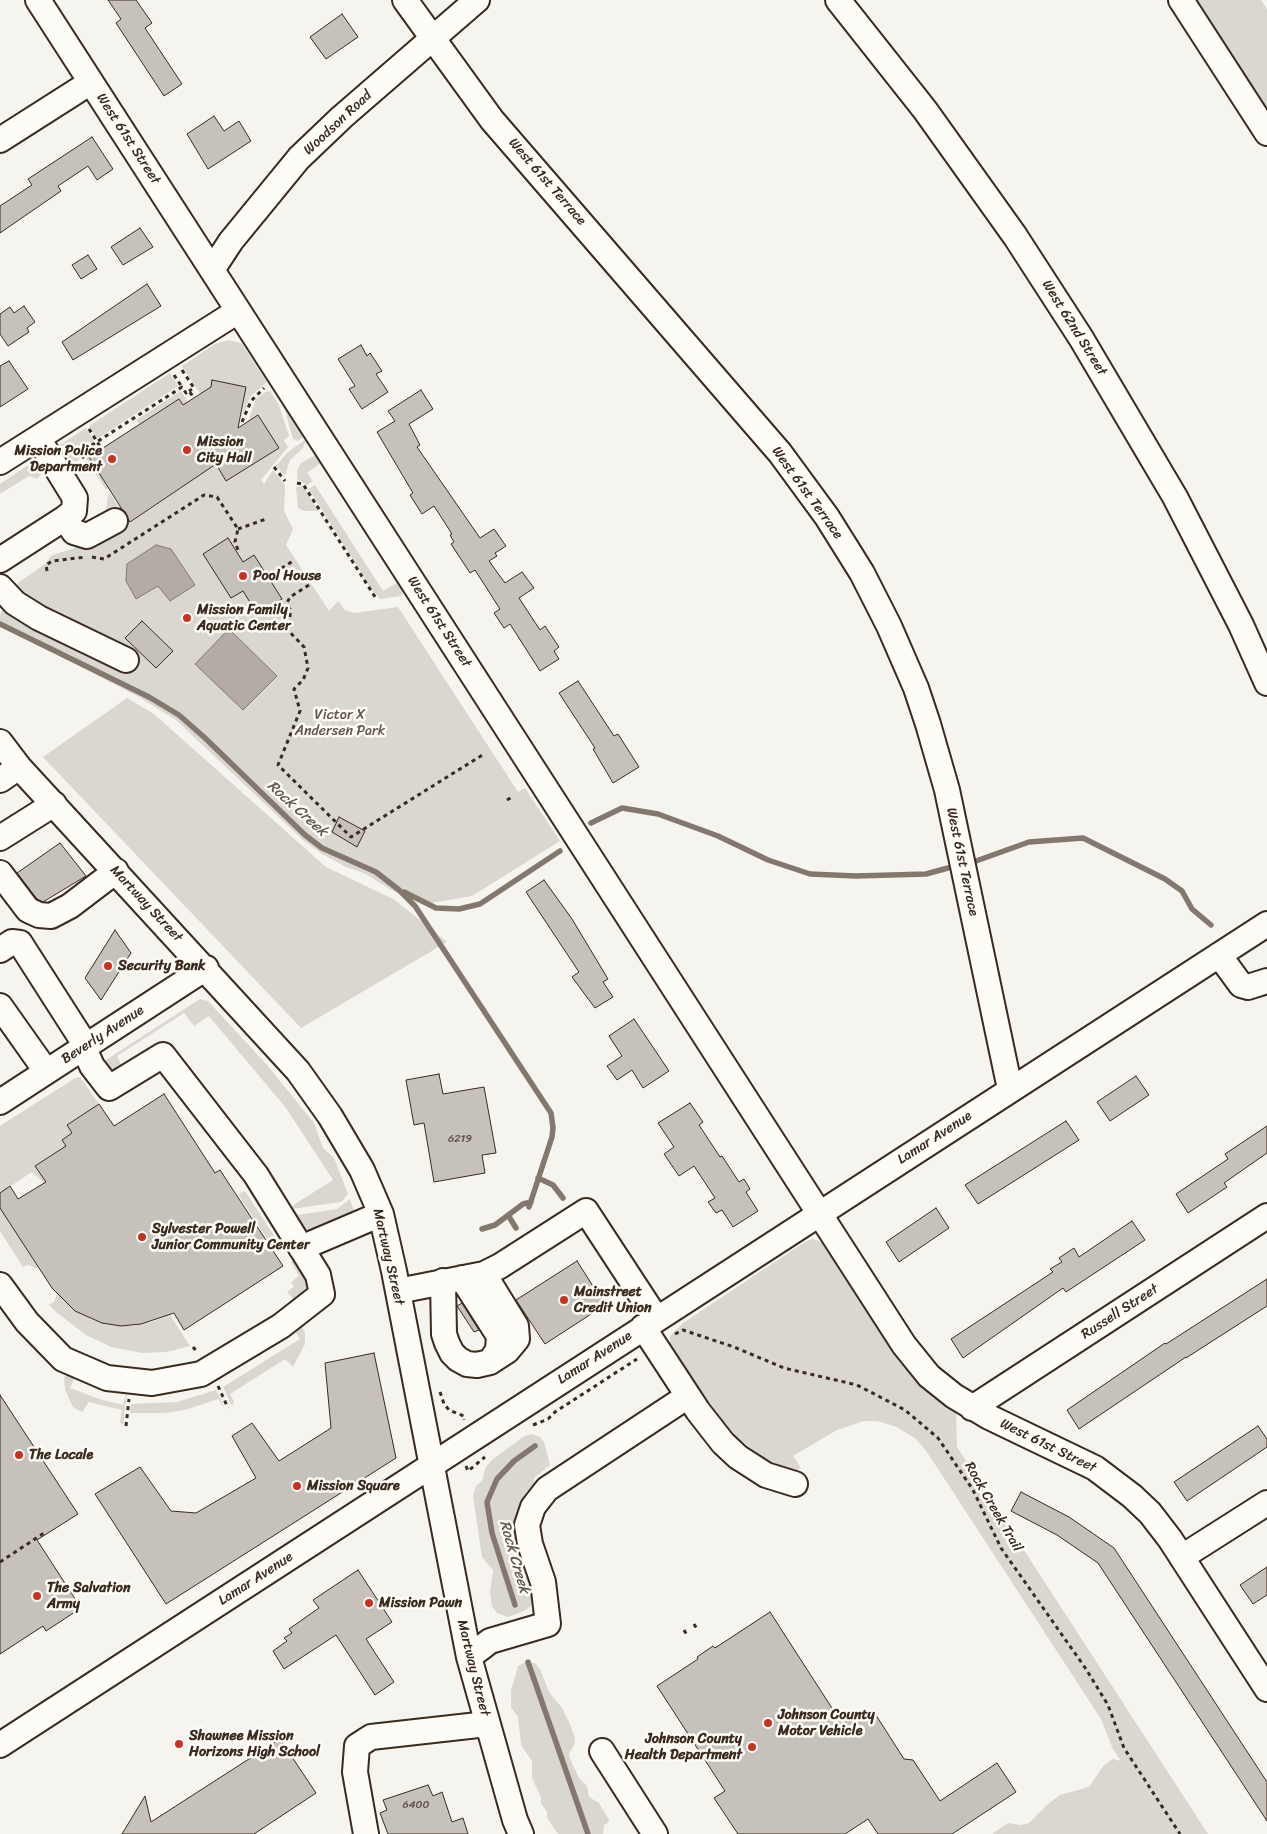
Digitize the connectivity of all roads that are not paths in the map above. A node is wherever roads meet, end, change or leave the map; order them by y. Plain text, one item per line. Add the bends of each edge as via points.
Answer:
1 (38, 0) edge
2 (405, 0) edge
3 (477, 0) edge
4 (838, 0) edge
5 (1181, 0) edge
6 (432, 39) junction
7 (91, 82) junction
8 (1267, 133) edge
9 (0, 140) edge
10 (215, 267) junction
11 (238, 311) junction
12 (38, 438) junction
13 (0, 462) edge
14 (65, 518) junction
15 (115, 521) dead end
16 (0, 560) edge
17 (0, 587) edge
18 (126, 660) dead end
19 (1267, 683) edge
20 (0, 742) edge
21 (10, 773) edge
22 (54, 804) junction
23 (0, 838) edge
24 (116, 872) junction
25 (0, 873) edge
26 (1267, 924) edge
27 (0, 950) edge
28 (1220, 955) junction
29 (206, 968) junction
30 (1267, 981) edge
31 (0, 1006) edge
32 (85, 1047) junction
33 (46, 1072) junction
34 (1010, 1089) junction
35 (3, 1093) edge
36 (381, 1214) junction
37 (818, 1214) junction
38 (1267, 1216) edge
39 (301, 1248) junction
40 (462, 1278) junction
41 (0, 1285) edge
42 (398, 1291) junction
43 (649, 1323) junction
44 (493, 1359) junction
45 (688, 1396) junction
46 (972, 1408) junction
47 (432, 1465) junction
48 (795, 1484) dead end
49 (1267, 1503) edge
50 (1182, 1558) junction
51 (469, 1657) junction
52 (1267, 1689) edge
53 (487, 1724) junction
54 (0, 1745) edge
55 (602, 1751) dead end
56 (366, 1834) edge
57 (521, 1834) edge
58 (655, 1834) edge

1 - 7 street, West 61st Street
2 - 6 street, West 61st Terrace
3 - 6 street, Woodson Road
4 - 19 street, West 62nd Street via 925,110 1015,236 1081,338 1175,497
5 - 8 street
6 - 10 street, Woodson Road via 300,158 231,241
6 - 34 street, West 61st Terrace via 492,120 780,453 827,517 862,573 916,688 931,733 947,790
7 - 9 street
7 - 10 street, West 61st Street
10 - 11 street, West 61st Street
11 - 12 street
11 - 37 street, West 61st Street
12 - 13 street
12 - 14 street via 75,498 74,511
14 - 15 street via 74,532 87,536
14 - 16 street
17 - 18 street via 15,603 39,618
20 - 21 street, Martway Street
21 - 22 street, Martway Street
22 - 23 street
22 - 24 street, Martway Street
24 - 25 street via 51,916 28,910
24 - 29 street, Martway Street
26 - 28 street, Lamar Avenue
27 - 32 street via 12,942 20,943
28 - 30 street via 1241,985 1248,987
28 - 34 street, Lamar Avenue
29 - 32 street, Beverly Avenue
29 - 36 street, Martway Street via 298,1071 362,1170
31 - 33 street
32 - 33 street, Beverly Avenue
32 - 39 street via 92,1066 109,1088 163,1055 256,1175
33 - 35 street, Beverly Avenue
34 - 37 street, Lamar Avenue
36 - 39 street
36 - 42 street, Martway Street
37 - 43 street, Lamar Avenue
37 - 46 street, West 61st Street via 904,1345 935,1381
38 - 46 street, Russell Street
39 - 41 street via 318,1275 322,1294 281,1326 201,1374 152,1383 107,1378 63,1359 27,1322
40 - 42 street
40 - 43 street via 500,1266 586,1211
40 - 44 street
40 - 44 street via 516,1326 516,1339
40 - 44 street via 444,1334 447,1343 458,1360 467,1364
42 - 47 street, Martway Street
43 - 45 street
43 - 47 street, Lamar Avenue
45 - 48 street via 723,1443 738,1457 766,1475
45 - 51 street via 547,1489 532,1507 528,1525 530,1544 543,1582 548,1624 490,1641
46 - 50 street, West 61st Street via 1108,1476 1150,1514
47 - 51 street, Martway Street
47 - 54 street, Lamar Avenue
49 - 50 street
50 - 52 street, West 61st Street
51 - 53 street, Martway Street
53 - 56 street via 371,1737 357,1746 355,1772
53 - 57 street, Martway Street via 514,1820
55 - 58 street

